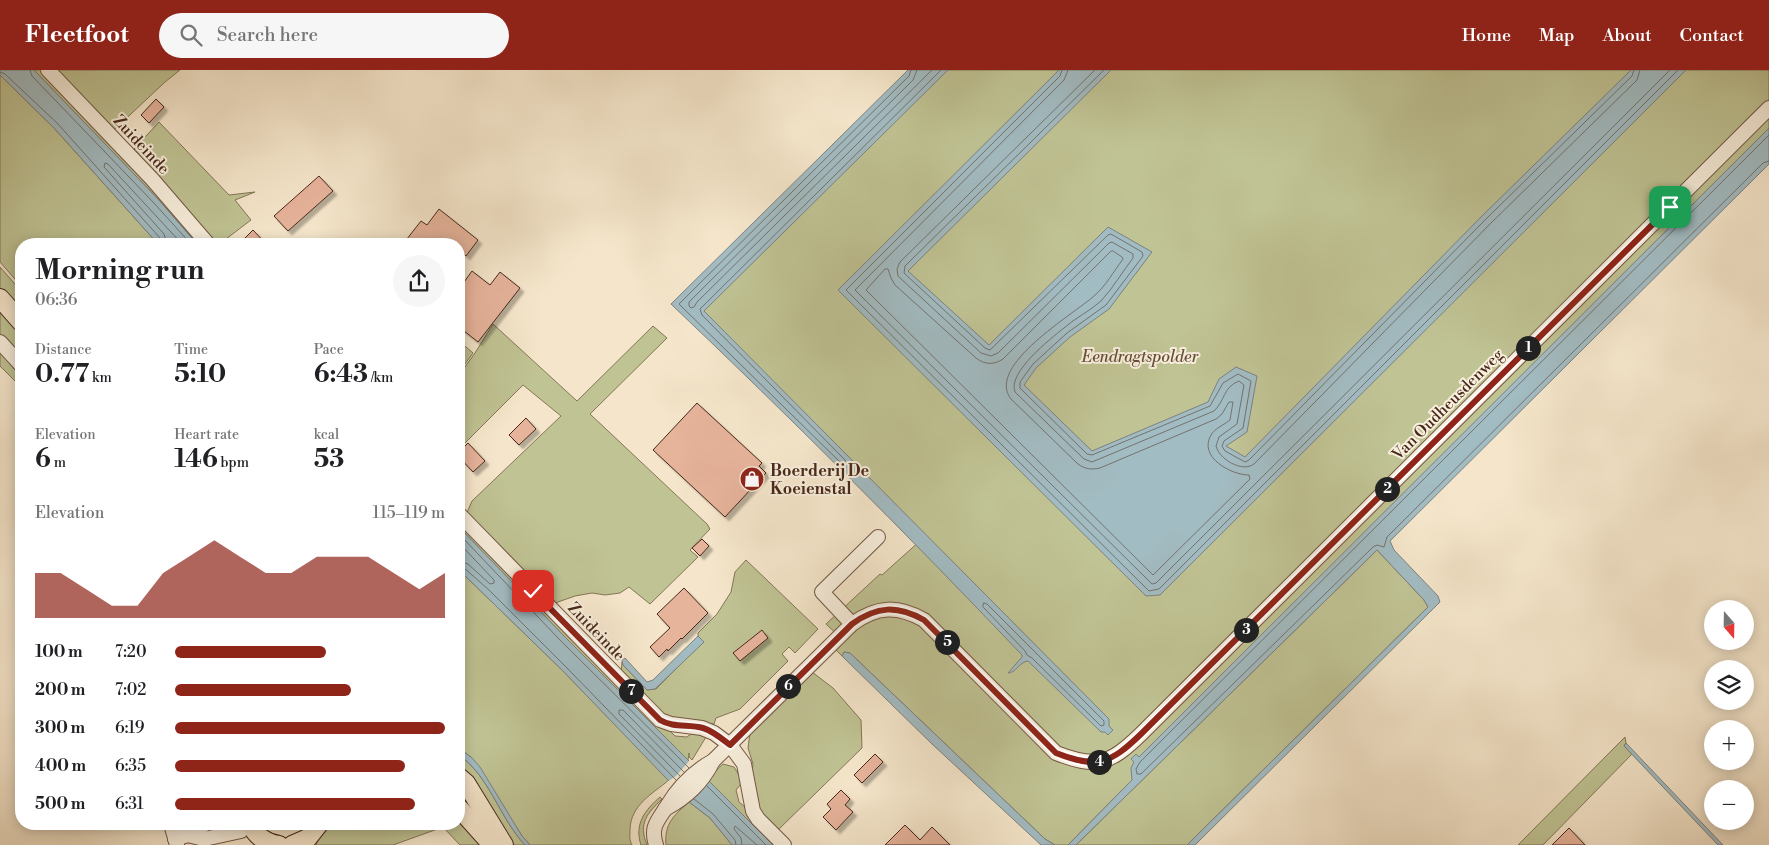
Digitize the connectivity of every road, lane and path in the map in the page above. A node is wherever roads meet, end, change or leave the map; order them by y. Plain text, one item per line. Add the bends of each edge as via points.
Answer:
1 (48, 70) edge
2 (1769, 108) edge
3 (203, 238) edge
4 (0, 298) edge
5 (15, 315) edge
6 (0, 342) edge
7 (15, 358) edge
8 (465, 520) edge
9 (878, 537) dead end
10 (852, 624) junction
11 (730, 745) junction
12 (465, 782) edge
13 (465, 815) edge
14 (196, 830) edge
15 (247, 830) edge
16 (180, 840) edge
17 (274, 845) edge
18 (492, 845) edge
19 (504, 845) edge
20 (656, 845) edge
21 (784, 845) edge

1 - 3 street, Zuideinde via 152,179
2 - 10 street, Van Oudheusdenweg via 1120,754 1094,762 1074,760 1056,753 933,628 915,614 881,610
4 - 5 main road
6 - 7 street
8 - 11 street, Zuideinde via 660,720 702,728
9 - 10 street via 822,592
10 - 11 street, Van Oudheusdenweg
11 - 20 street, Van Oudheusdenweg via 660,814 656,822
11 - 21 street, Zuideinde via 744,764 753,811
12 - 19 main road
13 - 18 main road
14 - 16 street
15 - 16 street via 204,839
15 - 17 main road

